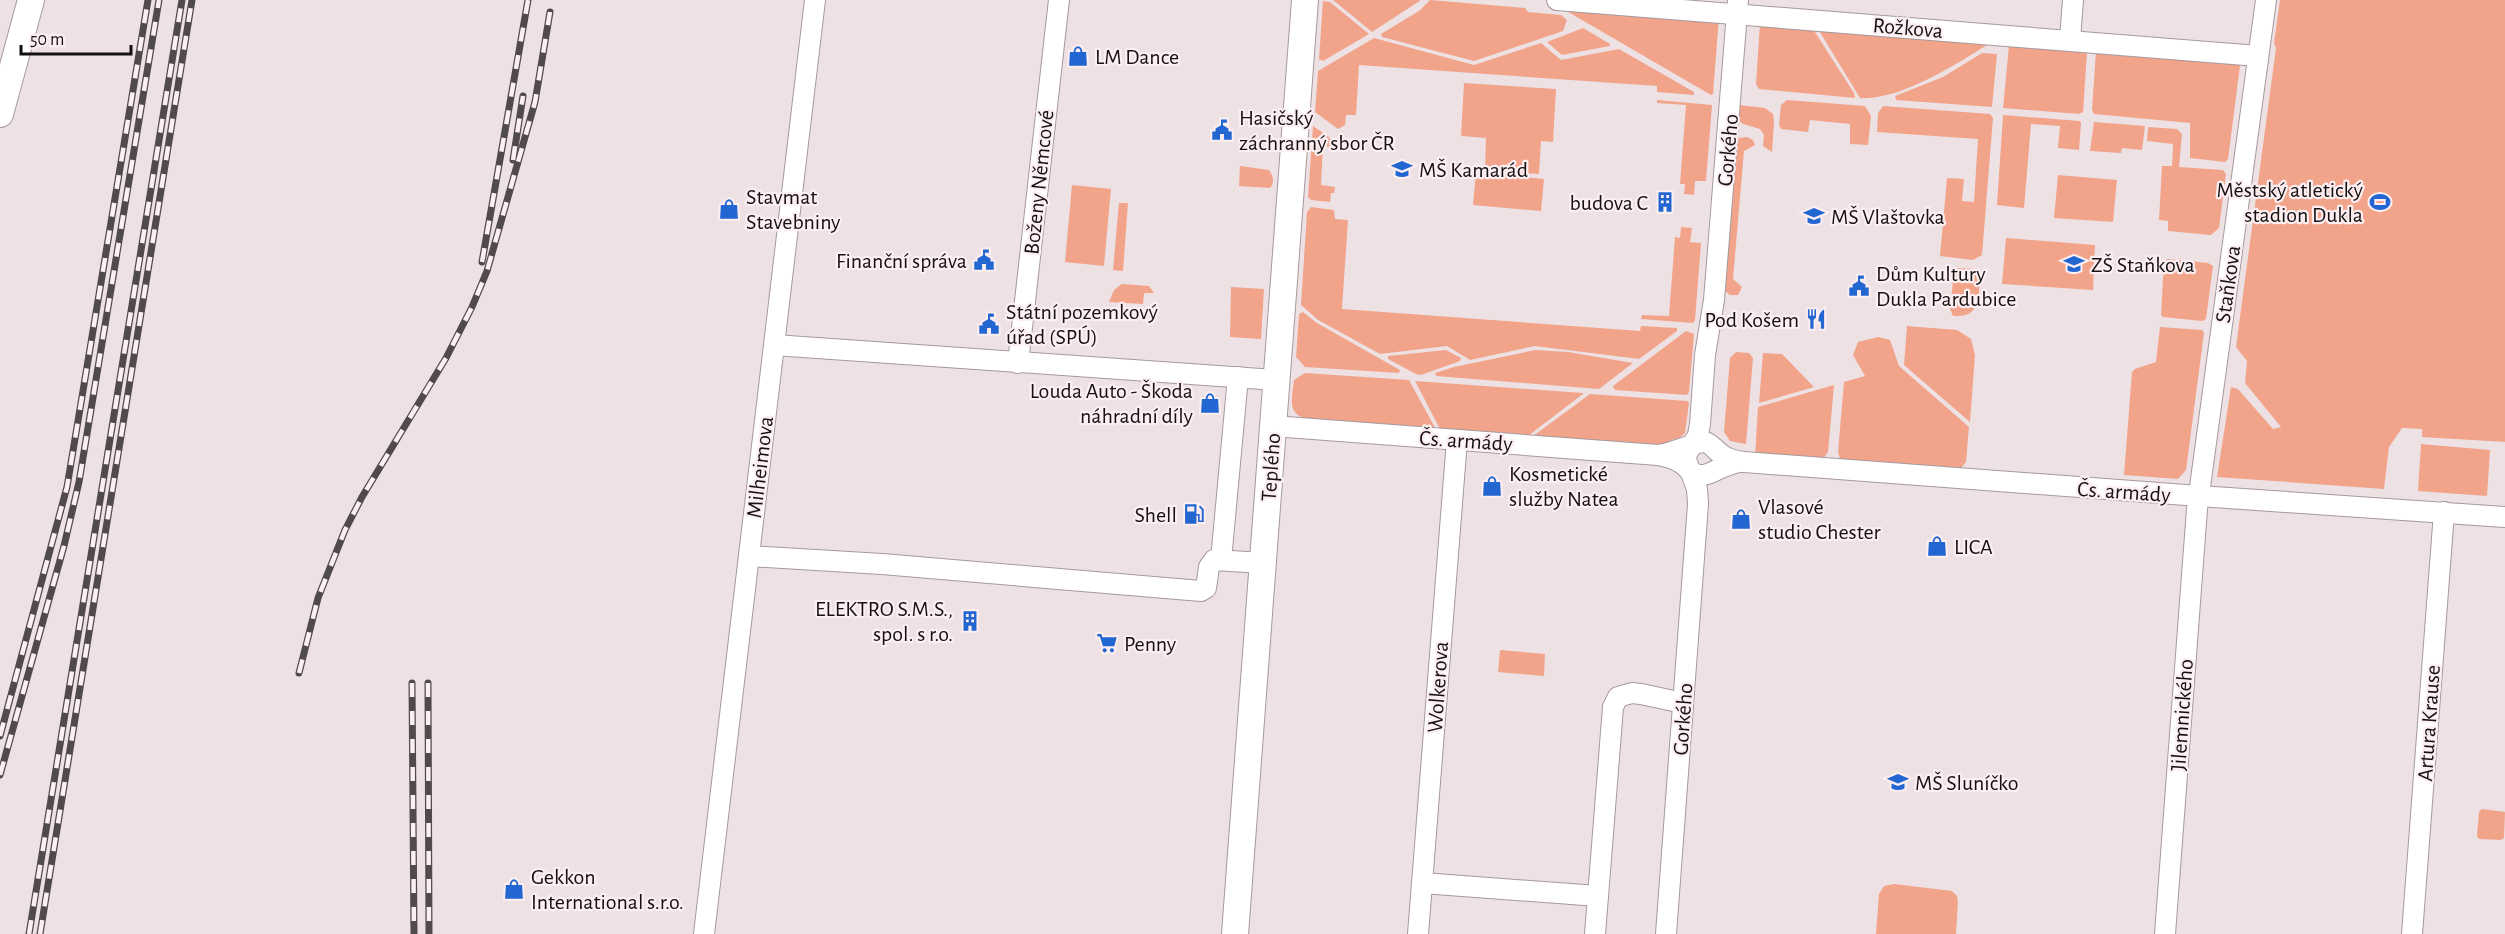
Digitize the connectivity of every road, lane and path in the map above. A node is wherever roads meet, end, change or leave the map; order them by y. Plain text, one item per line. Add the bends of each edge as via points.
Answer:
1 (31, 0) edge
2 (815, 0) edge
3 (1059, 0) edge
4 (1305, 0) edge
5 (1557, 0) edge
6 (2073, 0) edge
7 (2266, 0) edge
8 (1738, 7) edge
9 (2070, 40) junction
10 (2258, 56) junction
11 (0, 114) edge
12 (1714, 300) junction
13 (774, 345) junction
14 (1018, 363) junction
15 (1238, 377) junction
16 (1276, 380) junction
17 (1273, 426) junction
18 (1457, 440) junction
19 (1691, 446) junction
20 (1714, 448) junction
21 (1658, 455) junction
22 (1744, 462) junction
23 (1689, 470) junction
24 (1712, 471) junction
25 (2199, 496) junction
26 (1698, 504) junction
27 (2444, 512) junction
28 (2505, 516) edge
29 (749, 556) junction
30 (1221, 560) junction
31 (1263, 563) junction
32 (1683, 703) junction
33 (1422, 883) junction
34 (1598, 896) junction
35 (704, 934) edge
36 (1235, 934) edge
37 (1418, 934) edge
38 (1595, 934) edge
39 (1666, 934) edge
40 (2165, 934) edge
41 (2412, 934) edge

1 - 11 main road
2 - 13 street, Milheimova
3 - 14 street, Boženy Němcové
4 - 16 main road, Teplého
5 - 8 street, Rožkova
6 - 9 street
7 - 10 street, Staňkova
8 - 9 street, Rožkova
8 - 12 street, Gorkého
9 - 10 street, Rožkova
10 - 25 street, Staňkova
12 - 19 street, Gorkého via 1700,423
12 - 20 street, Gorkého via 1717,357 1707,428
13 - 14 street
13 - 29 street, Milheimova
14 - 15 street
15 - 16 street
15 - 30 street
16 - 17 main road, Teplého
17 - 18 street, Čs. armády
17 - 31 main road, Teplého
18 - 21 street, Čs. armády
18 - 33 street, Wolkerova
19 - 20 street, Čs. armády via 1703,442
19 - 21 street, Čs. armády
19 - 23 street, Gorkého via 1684,457
20 - 22 street, Čs. armády via 1728,458
20 - 24 street, Gorkého via 1718,460
21 - 23 street, Čs. armády
22 - 24 street, Čs. armády
22 - 25 street, Čs. armády
23 - 24 street, Čs. armády via 1700,475
23 - 26 street, Gorkého
24 - 26 street, Gorkého
25 - 27 street, Čs. armády
25 - 40 street, Jilemnického
26 - 32 street, Gorkého
27 - 28 street, Čs. armády
27 - 41 street, Artura Krause
29 - 30 street via 1201,591 1207,586 1211,562
29 - 35 street, Milheimova
30 - 31 street
31 - 36 main road, Teplého
32 - 34 street via 1632,693 1618,697 1612,707
32 - 39 street, Gorkého
33 - 34 street
33 - 37 street, Wolkerova
34 - 38 street

